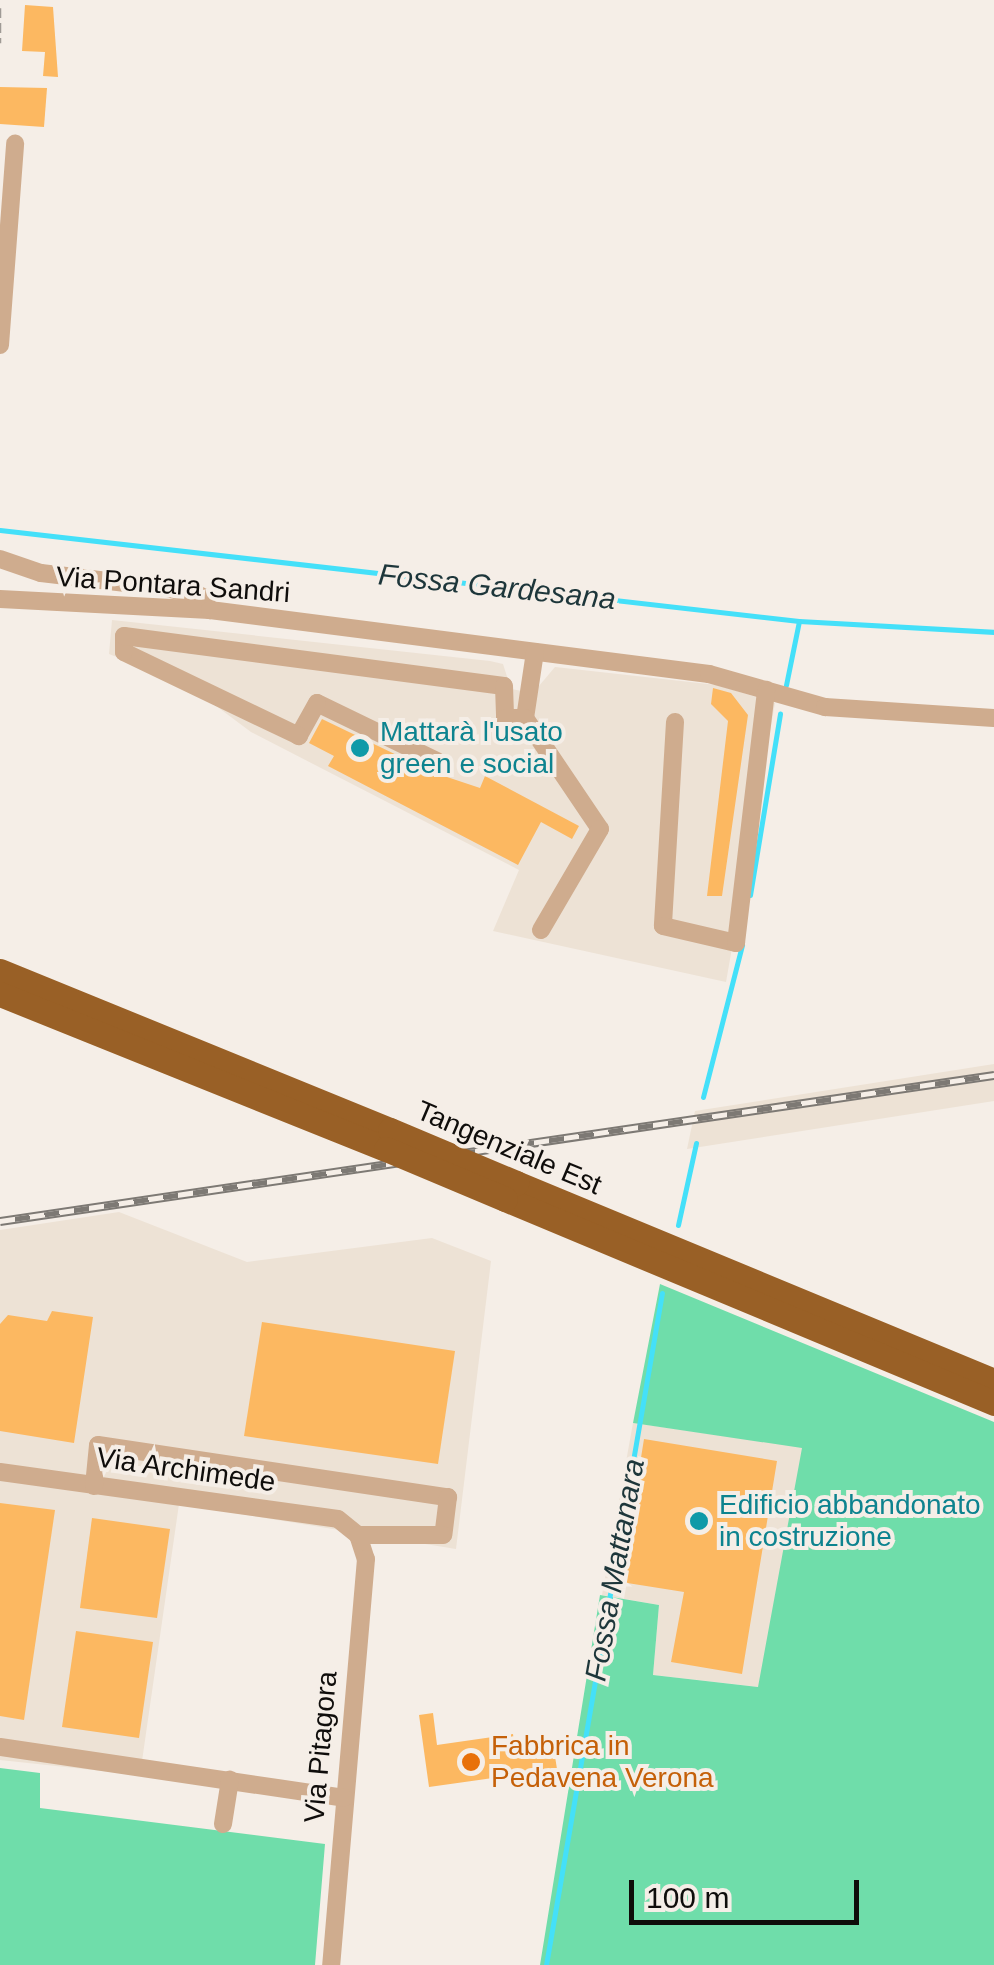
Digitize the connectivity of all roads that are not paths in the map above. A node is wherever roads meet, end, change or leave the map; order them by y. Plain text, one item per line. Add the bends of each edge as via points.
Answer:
1 (15, 144) dead end
2 (0, 345) edge
3 (0, 559) edge
4 (0, 598) edge
5 (210, 610) junction
6 (535, 652) junction
7 (766, 690) junction
8 (525, 718) junction
9 (994, 718) edge
10 (676, 722) dead end
11 (437, 761) dead end
12 (541, 930) dead end
13 (0, 971) edge
14 (0, 994) edge
15 (388, 1140) junction
16 (510, 1191) junction
17 (994, 1381) edge
18 (994, 1403) edge
19 (0, 1472) edge
20 (94, 1486) junction
21 (358, 1535) junction
22 (0, 1747) edge
23 (230, 1780) junction
24 (344, 1798) junction
25 (224, 1824) dead end
26 (330, 1965) edge

1 - 2 street
3 - 5 street via 41,574 201,596
4 - 5 street, Via Pontara Sandri
5 - 6 street, Via Pontara Sandri
6 - 7 street, Via Pontara Sandri
6 - 8 street
7 - 9 street, Via Pontara Sandri via 826,707
7 - 10 street via 736,943 663,926
8 - 11 street via 505,718 504,686 124,636 124,652 299,736 317,703
8 - 12 street via 600,829
13 - 15 highway, Tangenziale Est
14 - 15 highway, Tangenziale Est
15 - 16 highway, Tangenziale Est, bridge
16 - 17 highway, Tangenziale Est
16 - 18 highway, Tangenziale Est
19 - 20 street, Via Archimede
20 - 21 street, Via Archimede via 338,1519
20 - 21 street via 98,1445 448,1497 443,1534
21 - 24 street, Via Pitagora via 366,1559
22 - 23 street
23 - 24 street
23 - 25 street
24 - 26 street, Via Pitagora

